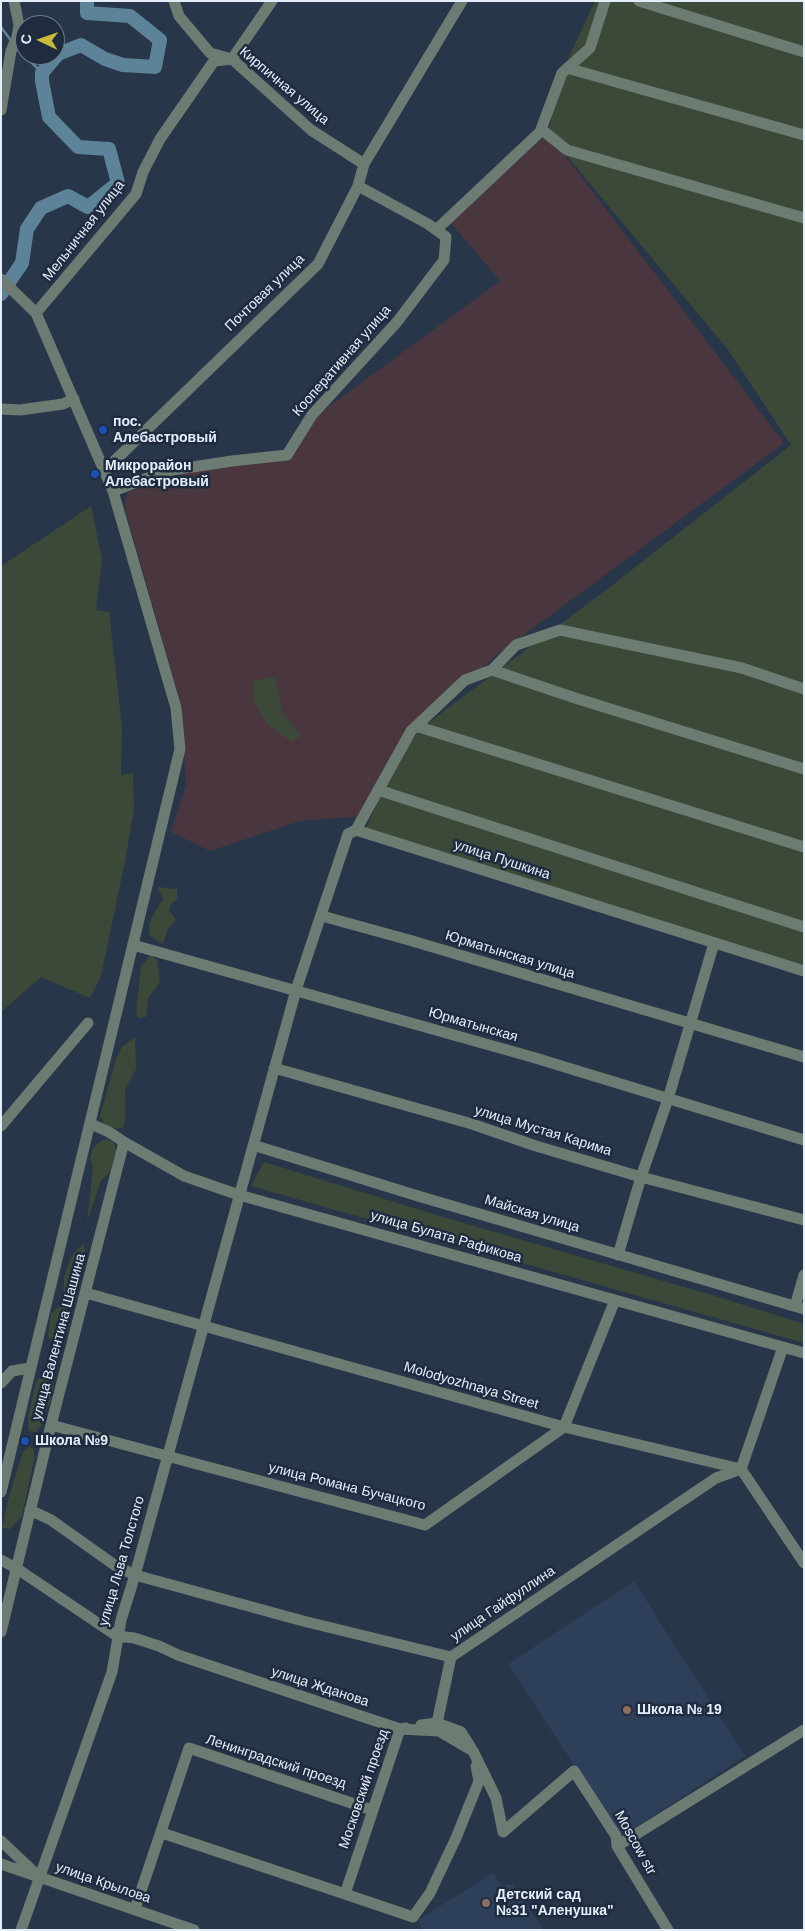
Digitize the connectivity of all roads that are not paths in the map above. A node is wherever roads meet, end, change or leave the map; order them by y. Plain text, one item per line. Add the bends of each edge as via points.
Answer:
1 (14, 1) edge
2 (174, 1) edge
3 (272, 1) edge
4 (462, 1) edge
5 (605, 1) edge
6 (639, 1) edge
7 (804, 52) edge
8 (232, 59) junction
9 (567, 68) junction
10 (1, 110) edge
11 (541, 129) junction
12 (804, 135) edge
13 (364, 164) junction
14 (358, 186) junction
15 (804, 218) edge
16 (436, 230) junction
17 (1, 279) edge
18 (36, 313) junction
19 (74, 399) junction
20 (1, 409) edge
21 (105, 470) junction
22 (113, 491) junction
23 (492, 670) junction
24 (804, 689) edge
25 (416, 726) junction
26 (804, 769) edge
27 (378, 790) junction
28 (356, 830) junction
29 (804, 846) edge
30 (322, 916) junction
31 (804, 927) edge
32 (714, 943) junction
33 (133, 945) junction
34 (804, 972) edge
35 (296, 990) junction
36 (88, 1023) dead end
37 (690, 1024) junction
38 (804, 1057) edge
39 (274, 1068) junction
40 (668, 1099) junction
41 (91, 1124) junction
42 (1, 1126) edge
43 (804, 1140) edge
44 (124, 1142) junction
45 (253, 1145) junction
46 (641, 1177) junction
47 (239, 1195) junction
48 (804, 1220) edge
49 (618, 1255) junction
50 (804, 1275) edge
51 (86, 1293) junction
52 (615, 1300) junction
53 (799, 1307) edge
54 (203, 1326) junction
55 (783, 1346) junction
56 (804, 1353) edge
57 (30, 1368) junction
58 (1, 1383) edge
59 (51, 1426) junction
60 (564, 1427) junction
61 (168, 1456) junction
62 (741, 1469) junction
63 (1, 1492) edge
64 (30, 1510) junction
65 (1, 1560) edge
66 (804, 1563) edge
67 (16, 1568) junction
68 (135, 1576) junction
69 (1, 1632) edge
70 (116, 1636) junction
71 (451, 1657) junction
72 (437, 1723) junction
73 (400, 1729) junction
74 (804, 1730) edge
75 (473, 1751) junction
76 (372, 1810) junction
77 (162, 1832) junction
78 (1, 1841) edge
79 (617, 1846) junction
80 (1, 1864) edge
81 (39, 1877) junction
82 (345, 1894) junction
83 (135, 1909) junction
84 (21, 1930) edge
85 (194, 1930) edge
86 (668, 1930) edge

1 - 10 street via 18,25
2 - 8 street, Кирпичная улица via 179,16 210,53
3 - 8 street
4 - 13 street, Почтовая улица
5 - 9 street via 590,48
6 - 7 street
8 - 13 street, Кирпичная улица via 311,130
8 - 18 street, Мельничная улица via 214,61 160,139 136,194
9 - 11 street via 562,73
9 - 12 street
11 - 15 street via 568,150
11 - 16 street
13 - 14 street, Почтовая улица
14 - 16 street
14 - 21 street, Почтовая улица via 318,264
16 - 22 street, Кооперативная улица via 446,238 444,260 397,322 312,415 288,455 166,471
17 - 18 street
18 - 19 street
19 - 20 street via 63,404 20,410
19 - 21 street
21 - 22 street
22 - 33 street via 176,708 180,748
23 - 24 street via 516,645 560,630 742,668
23 - 25 street via 465,680
23 - 26 street
25 - 27 street
25 - 29 street
27 - 28 street
27 - 31 street
28 - 30 street via 348,834
28 - 32 street, улица Пушкина
30 - 35 street
30 - 37 street, Юрматынская улица
32 - 34 street, улица Пушкина
32 - 37 street
33 - 35 street, Юрматынская
33 - 41 street
35 - 39 street, улица Льва Толстого
35 - 40 street, Юрматынская
36 - 42 street
37 - 38 street, Юрматынская улица
37 - 40 street
39 - 45 street, улица Льва Толстого
39 - 46 street, улица Мустая Карима via 472,1124
40 - 43 street, Юрматынская
40 - 46 street
41 - 44 street, улица Булата Рафикова
41 - 57 street
44 - 47 street, улица Булата Рафикова via 184,1176
44 - 51 street, улица Валентина Шашина
45 - 47 street, улица Льва Толстого
45 - 49 street, Майская улица
46 - 48 street, улица Мустая Карима
46 - 49 street
47 - 52 street, улица Булата Рафикова
47 - 54 street, улица Льва Толстого
49 - 53 street, Майская улица
50 - 53 street
51 - 54 street, Molodyozhnaya Street
51 - 59 street, улица Валентина Шашина
52 - 55 street, улица Булата Рафикова
52 - 60 street
54 - 60 street, Molodyozhnaya Street
54 - 61 street, улица Льва Толстого
55 - 56 street, улица Булата Рафикова
55 - 62 street
57 - 58 street via 12,1371
57 - 63 street
59 - 61 street, улица Романа Бучацкого
59 - 64 street, улица Валентина Шашина
60 - 61 street, улица Романа Бучацкого via 425,1525
60 - 62 street, Molodyozhnaya Street
61 - 68 street, улица Льва Толстого
62 - 66 street
62 - 71 street, улица Гайфуллина via 716,1478
64 - 67 street, улица Валентина Шашина
64 - 68 street, улица Гайфуллина via 51,1520
65 - 67 street, улица Жданова
67 - 69 street, улица Валентина Шашина
67 - 70 street, улица Жданова
68 - 70 street, улица Льва Толстого
68 - 71 street, улица Гайфуллина via 303,1622
70 - 73 street, улица Жданова via 159,1646
70 - 81 street, улица Льва Толстого via 112,1672
71 - 72 street
72 - 73 street, Московский проезд
72 - 75 street, Московский проезд via 461,1732
73 - 75 street, улица Жданова via 439,1731
73 - 76 street, Московский проезд
74 - 79 street
75 - 79 street, Moscow str via 496,1798 503,1832 574,1771 616,1836
75 - 82 street, Московский проезд via 479,1781 430,1893 413,1917
76 - 77 street, Ленинградский проезд via 189,1748
76 - 82 street, Московский проезд
77 - 82 street, Московский проезд
77 - 83 street, Ленинградский проезд
78 - 81 street
79 - 86 street, Moscow str
80 - 81 street, улица Крылова
81 - 83 street, улица Крылова
81 - 84 street, улица Льва Толстого
83 - 85 street, улица Крылова

